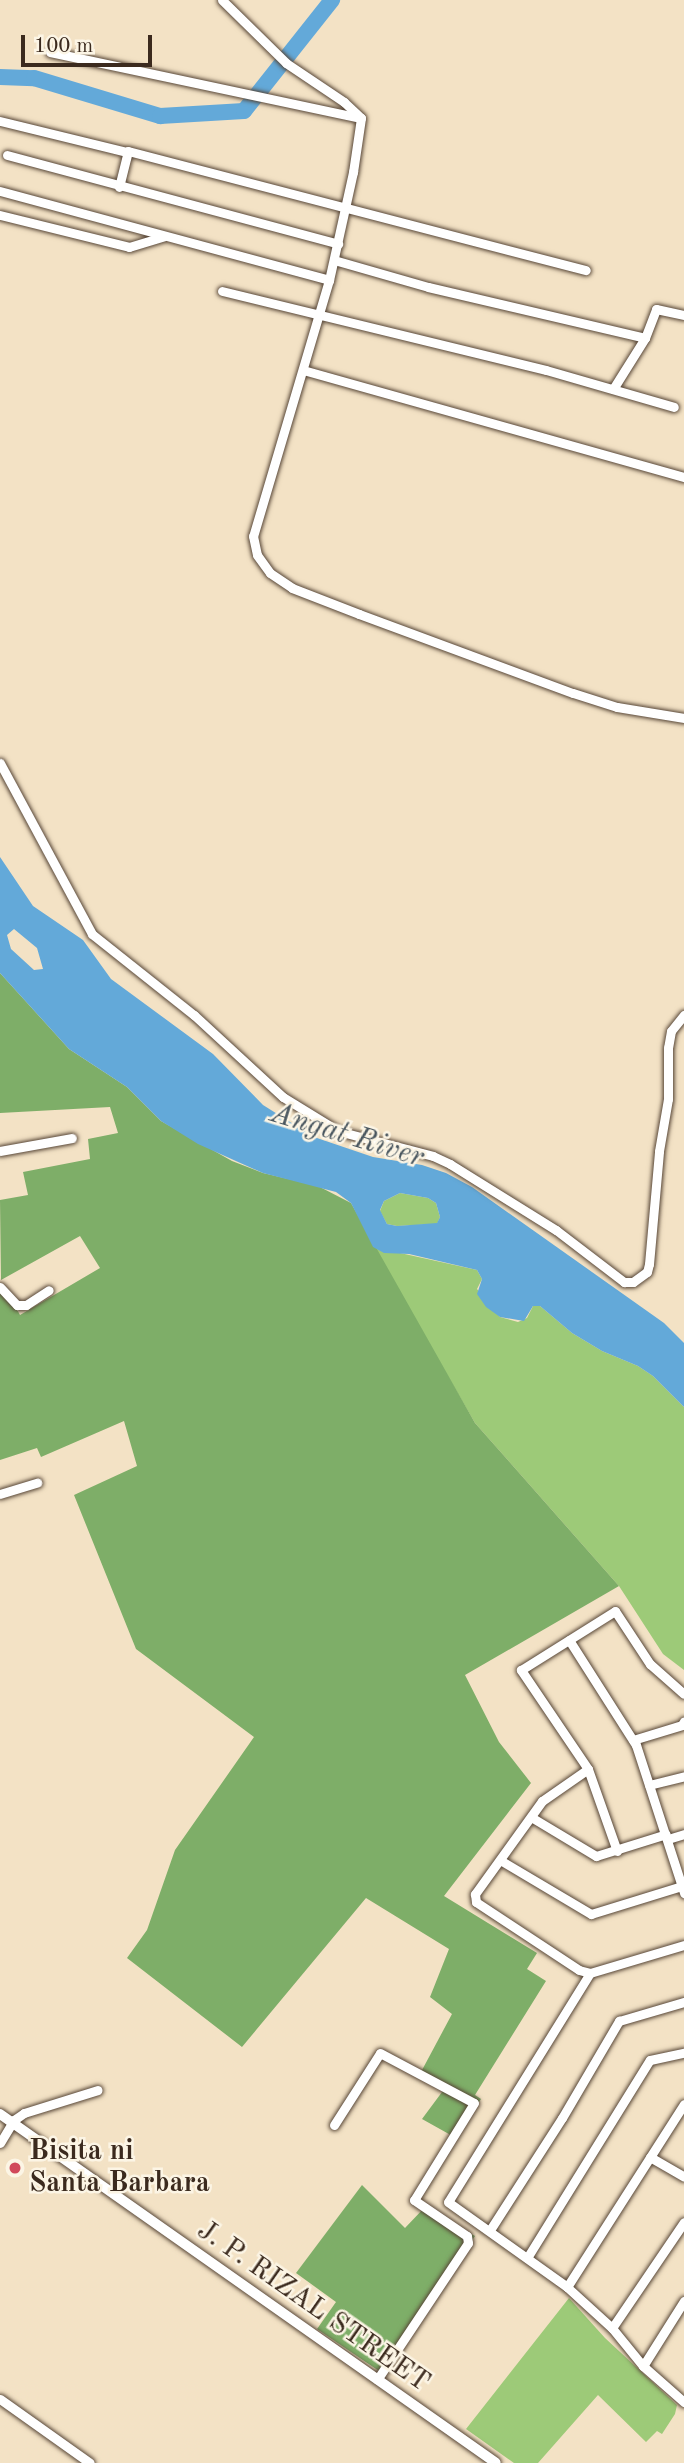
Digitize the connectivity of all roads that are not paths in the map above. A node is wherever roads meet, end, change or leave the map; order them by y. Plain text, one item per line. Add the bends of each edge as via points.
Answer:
1 (222, 0) edge
2 (50, 52) dead end
3 (360, 118) junction
4 (0, 121) edge
5 (127, 152) junction
6 (7, 155) dead end
7 (119, 187) junction
8 (0, 191) edge
9 (346, 207) junction
10 (0, 215) edge
11 (166, 236) junction
12 (338, 244) junction
13 (334, 260) junction
14 (586, 270) dead end
15 (329, 280) junction
16 (222, 291) dead end
17 (320, 314) junction
18 (684, 315) edge
19 (645, 338) junction
20 (303, 370) junction
21 (613, 389) junction
22 (674, 407) dead end
23 (684, 477) edge
24 (684, 718) edge
25 (0, 763) edge
26 (684, 1015) edge
27 (72, 1138) dead end
28 (0, 1151) edge
29 (0, 1287) edge
30 (49, 1290) dead end
31 (37, 1483) dead end
32 (0, 1494) edge
33 (569, 1640) junction
34 (684, 1694) edge
35 (684, 1721) edge
36 (633, 1740) junction
37 (587, 1769) junction
38 (684, 1776) edge
39 (649, 1785) junction
40 (531, 1817) junction
41 (684, 1834) edge
42 (667, 1836) junction
43 (617, 1851) junction
44 (500, 1860) junction
45 (683, 1890) edge
46 (684, 1945) edge
47 (590, 1973) junction
48 (684, 2002) edge
49 (684, 2053) edge
50 (98, 2090) dead end
51 (684, 2104) edge
52 (0, 2114) edge
53 (14, 2122) junction
54 (334, 2125) dead end
55 (0, 2143) edge
56 (650, 2157) junction
57 (684, 2177) edge
58 (684, 2222) edge
59 (490, 2230) junction
60 (527, 2258) junction
61 (567, 2287) junction
62 (684, 2301) edge
63 (612, 2328) junction
64 (643, 2366) junction
65 (377, 2380) junction
66 (0, 2399) edge
67 (684, 2402) edge
68 (90, 2463) edge
69 (496, 2463) edge

1 - 3 street via 283,60
2 - 3 street
3 - 9 street
4 - 5 street
5 - 7 street
5 - 9 street
6 - 7 street
7 - 12 street
8 - 11 street
9 - 12 street
9 - 14 street
10 - 11 street via 129,247
11 - 15 street
12 - 13 street
13 - 15 street
13 - 19 street
15 - 17 street
16 - 17 street
17 - 20 street
17 - 21 street
18 - 19 street via 656,309
19 - 21 street
20 - 23 street
20 - 24 street via 253,536 257,555 270,573 292,588 573,693 617,707
21 - 22 street
25 - 26 street via 92,934 194,1015 283,1097 338,1130 450,1164 556,1230 624,1283 647,1272 649,1265 668,1100 668,1048 671,1031
27 - 28 street
29 - 30 street via 17,1305 26,1305
31 - 32 street
33 - 34 street via 615,1611 650,1664
33 - 36 street
33 - 37 street via 521,1670
35 - 36 street
36 - 39 street
37 - 40 street via 542,1801
37 - 43 street
38 - 39 street
39 - 42 street
40 - 43 street via 596,1856
40 - 44 street
41 - 42 street
42 - 43 street
42 - 45 street
44 - 45 street via 591,1914
44 - 47 street via 475,1894 475,1902
46 - 47 street
47 - 59 street via 448,2202
48 - 59 street via 619,2021
49 - 60 street via 650,2060
50 - 53 street via 24,2113
51 - 56 street
52 - 53 main road, J. P. RIZAL STREET
53 - 55 street
53 - 65 main road, J. P. RIZAL STREET
54 - 65 street via 380,2053 474,2103 414,2200 467,2236 468,2243
56 - 57 street
56 - 61 street
58 - 63 street
59 - 60 street
60 - 61 street
61 - 63 street
62 - 64 street
63 - 64 street
64 - 67 street
65 - 69 main road, J. P. RIZAL STREET
66 - 68 street

